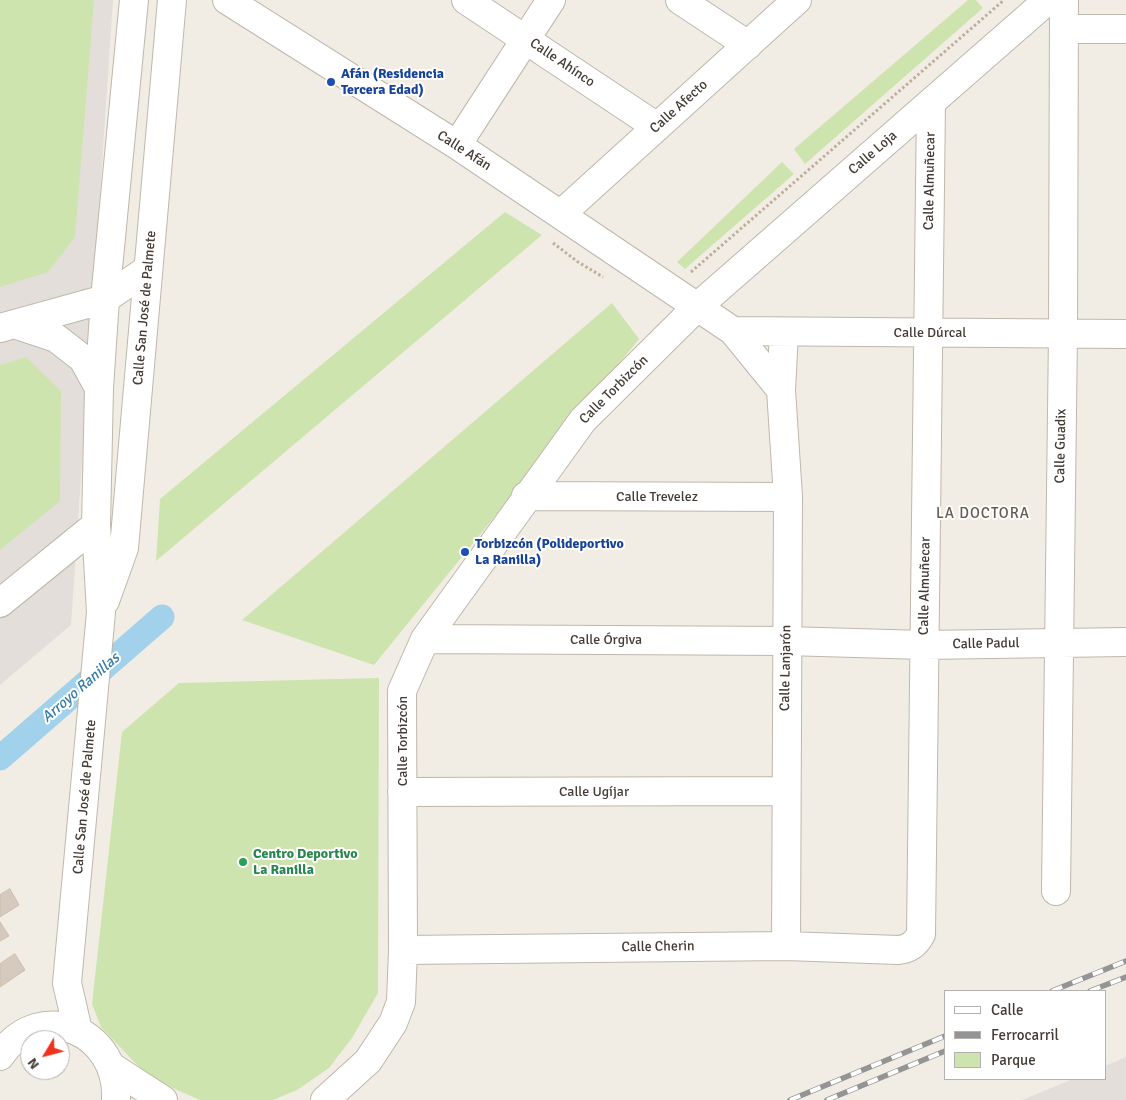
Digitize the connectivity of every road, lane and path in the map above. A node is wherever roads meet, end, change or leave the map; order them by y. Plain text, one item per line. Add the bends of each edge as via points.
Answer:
1 (134, 0) edge
2 (172, 0) edge
3 (228, 0) edge
4 (466, 0) edge
5 (551, 0) edge
6 (680, 0) edge
7 (797, 0) edge
8 (1004, 0) edge
9 (1048, 0) edge
10 (1064, 0) edge
11 (1065, 29) junction
12 (1126, 29) edge
13 (527, 39) junction
14 (748, 45) junction
15 (931, 102) junction
16 (657, 127) junction
17 (457, 145) junction
18 (561, 214) junction
19 (551, 241) dead end
20 (148, 269) junction
21 (608, 280) dead end
22 (671, 289) junction
23 (105, 299) junction
24 (697, 307) junction
25 (7, 326) edge
26 (733, 331) junction
27 (784, 332) junction
28 (929, 333) junction
29 (1063, 333) junction
30 (1126, 334) edge
31 (99, 388) junction
32 (781, 390) junction
33 (526, 496) junction
34 (788, 497) junction
35 (96, 525) junction
36 (0, 604) edge
37 (101, 612) junction
38 (425, 639) junction
39 (786, 641) junction
40 (1058, 642) junction
41 (1126, 642) edge
42 (924, 645) junction
43 (402, 792) junction
44 (785, 792) junction
45 (1056, 891) dead end
46 (786, 946) junction
47 (912, 946) joint
48 (403, 950) junction
49 (67, 982) junction
50 (41, 1027) junction
51 (78, 1031) junction
52 (0, 1056) edge
53 (112, 1067) junction
54 (116, 1100) edge
55 (163, 1100) edge
56 (325, 1100) edge

1 - 23 street, Calle San José de Palmete
2 - 20 street, Calle San José de Palmete
3 - 17 street, Calle Afán
4 - 13 street, Calle Ahínco
5 - 13 street
6 - 14 street
7 - 14 street, Calle Afecto
8 - 22 path
9 - 15 street, Calle Loja
10 - 11 street, Calle Guadix
11 - 12 street
11 - 29 street, Calle Guadix
13 - 16 street, Calle Ahínco
13 - 17 street
14 - 16 street, Calle Afecto
15 - 24 street, Calle Loja
15 - 28 street, Calle Almuñecar
16 - 18 street, Calle Afecto
17 - 18 street, Calle Afán
18 - 22 street, Calle Afán
19 - 21 path
20 - 23 street
20 - 37 street, Calle San José de Palmete via 124,548
22 - 24 street, Calle Afán
23 - 25 street
23 - 31 street, Calle San José de Palmete
24 - 26 street
24 - 33 street, Calle Torbizcón via 582,420
25 - 31 street via 56,338 83,359
26 - 27 street, Calle Dúrcal
26 - 32 street
27 - 28 street, Calle Dúrcal
27 - 32 street, Calle Lanjarón
28 - 29 street, Calle Dúrcal
28 - 42 street, Calle Almuñecar
29 - 30 street, Calle Dúrcal
29 - 40 street, Calle Guadix
31 - 35 street, Calle San José de Palmete
32 - 34 street, Calle Lanjarón
33 - 34 street, Calle Trevelez
33 - 38 street, Calle Torbizcón
34 - 39 street, Calle Lanjarón
35 - 36 street
35 - 37 street, Calle San José de Palmete
37 - 49 street, Calle San José de Palmete
38 - 39 street, Calle Órgiva
38 - 43 street, Calle Torbizcón via 402,691
39 - 42 street, Calle Padul
39 - 44 street, Calle Lanjarón
40 - 41 street, Calle Padul
40 - 42 street, Calle Padul
40 - 45 street, Calle Guadix
42 - 47 street, Calle Almuñecar via 921,934
43 - 44 street, Calle Ugíjar
43 - 48 street, Calle Torbizcón
44 - 46 street, Calle Lanjarón
46 - 47 street, Calle Cherin via 898,950
46 - 48 street, Calle Cherin
48 - 56 street, Calle Torbizcón via 401,1002 394,1022 368,1061
49 - 50 street, Calle San José de Palmete
49 - 51 street, Calle San José de Palmete
50 - 51 street via 60,1024
50 - 52 street via 22,1034
51 - 53 street via 104,1052
53 - 54 street via 117,1085
53 - 55 street

